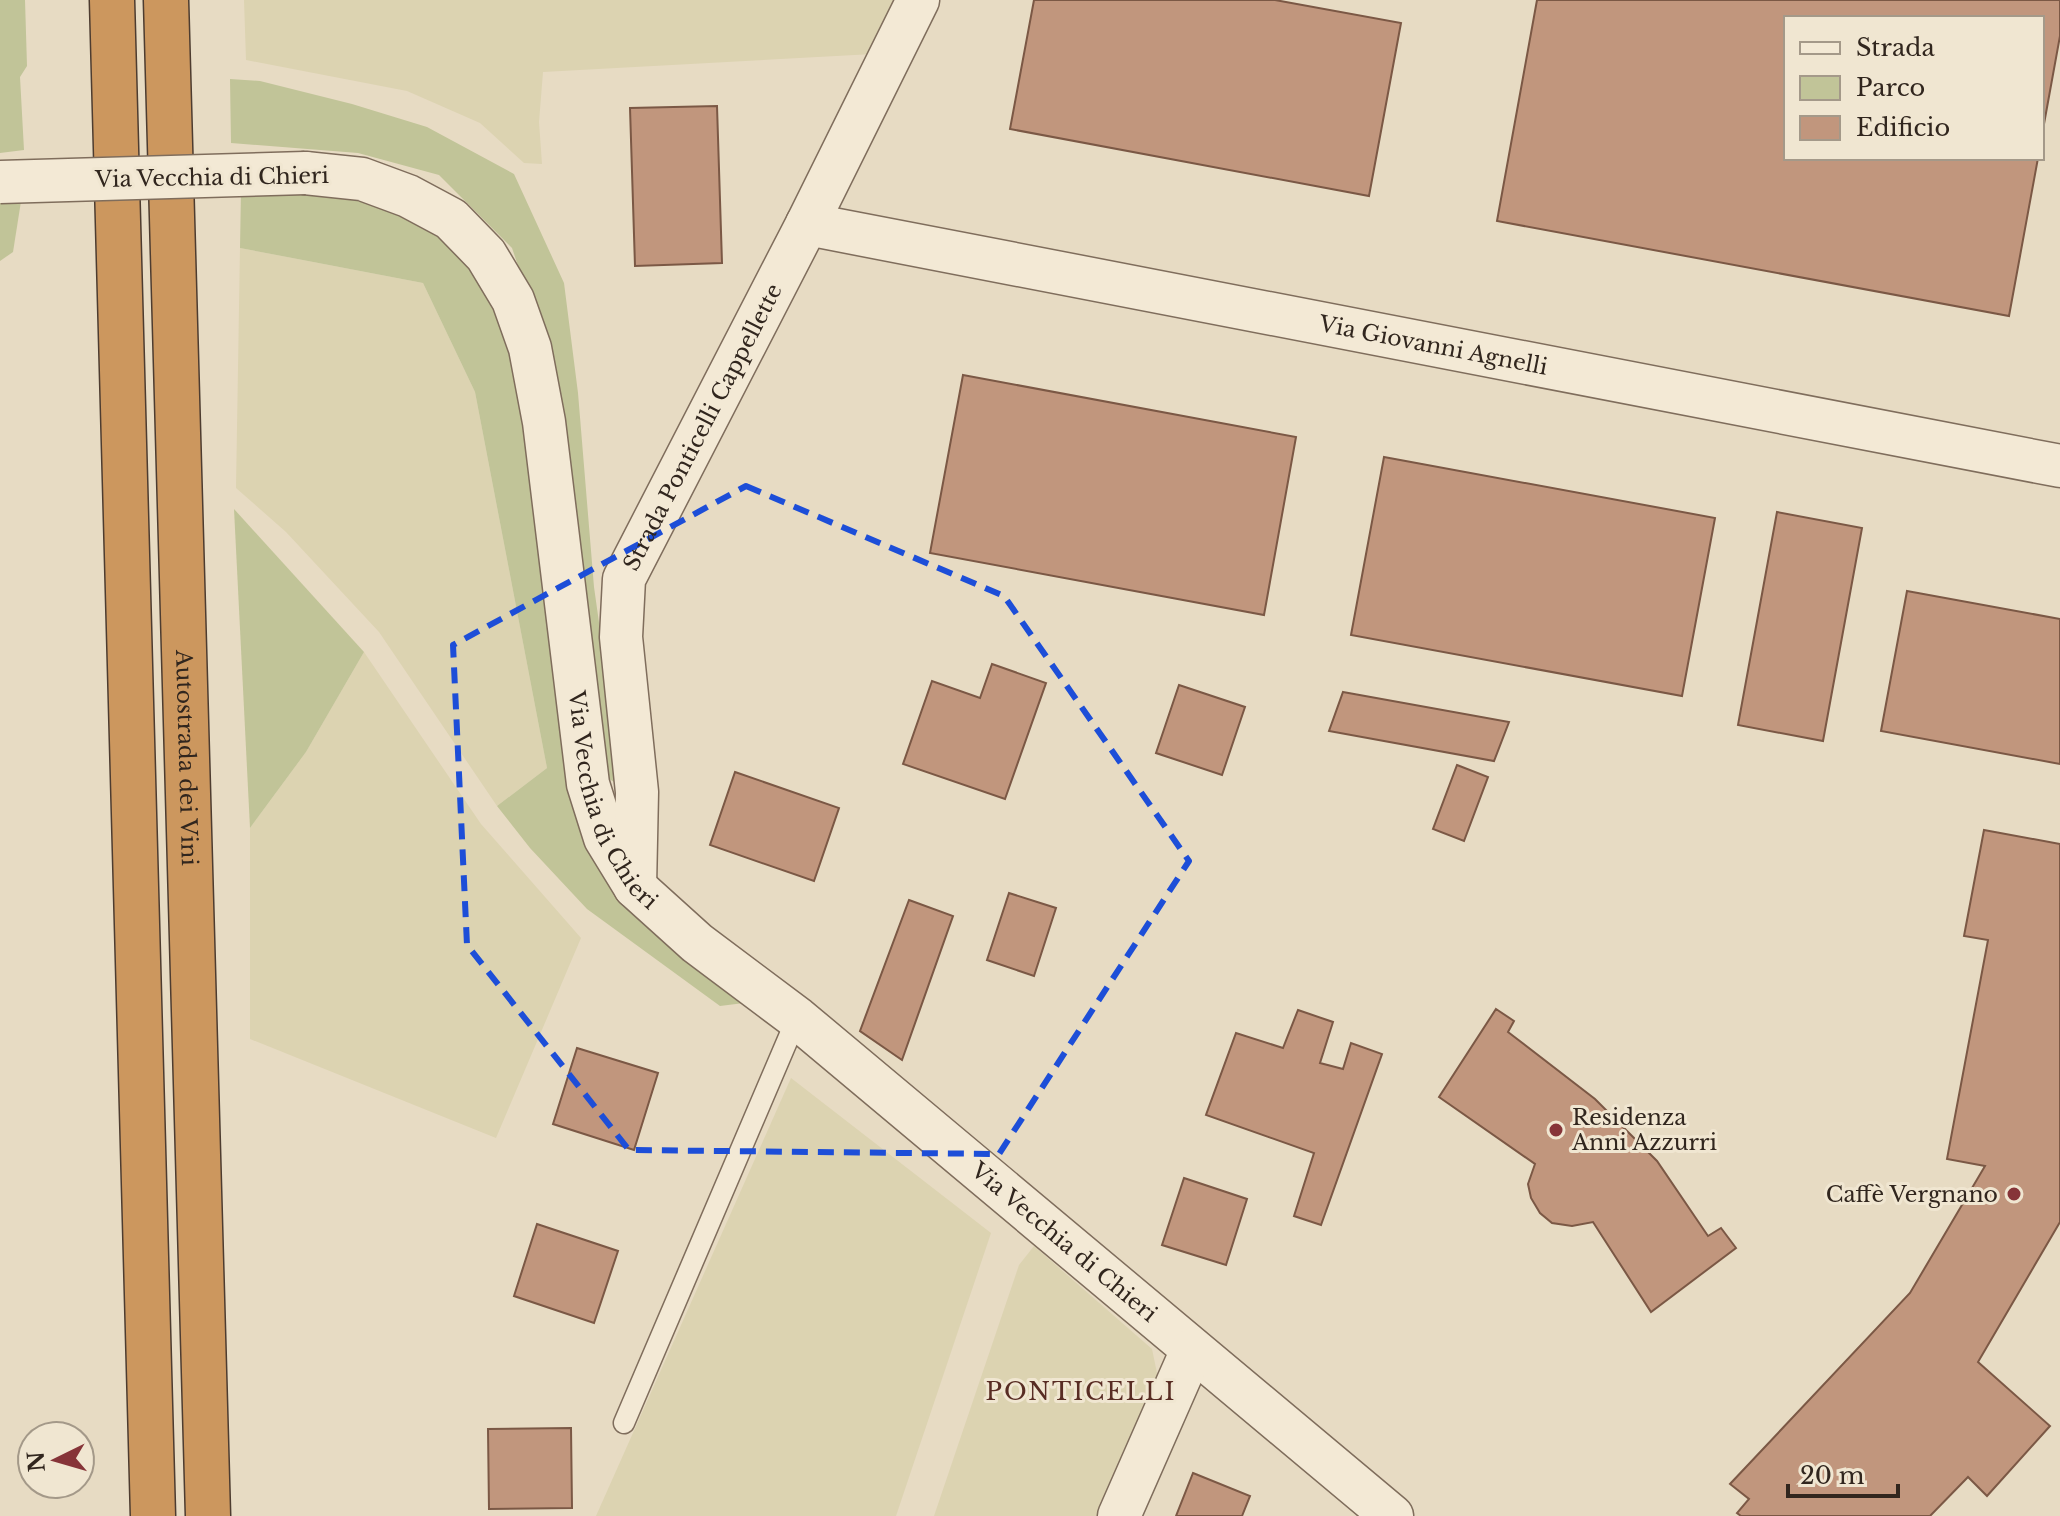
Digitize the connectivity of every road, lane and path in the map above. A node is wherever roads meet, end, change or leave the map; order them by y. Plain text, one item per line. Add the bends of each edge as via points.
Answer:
1 (112, 0) edge
2 (166, 0) edge
3 (918, 0) edge
4 (0, 182) edge
5 (807, 224) junction
6 (2060, 466) edge
7 (635, 887) junction
8 (797, 1018) junction
9 (1192, 1350) junction
10 (624, 1423) dead end
11 (151, 1437) junction
12 (143, 1516) edge
13 (153, 1516) edge
14 (208, 1516) edge
15 (1119, 1516) edge
16 (1392, 1516) edge

1 - 11 highway
2 - 14 highway, Autostrada dei Vini
3 - 5 street, Strada Ponticelli Cappellette
4 - 7 street, Via Vecchia di Chieri, bridge via 305,173 362,179 451,219 486,255 513,300 530,348 544,422 588,784 605,838
5 - 6 street, Via Giovanni Agnelli
5 - 7 street, Strada Ponticelli Cappellette via 624,579 621,637 637,792
7 - 8 street, Via Vecchia di Chieri via 697,943
8 - 9 street, Via Vecchia di Chieri
8 - 10 lane
9 - 15 street
9 - 16 street, Via Vecchia di Chieri
11 - 12 highway
11 - 13 highway

